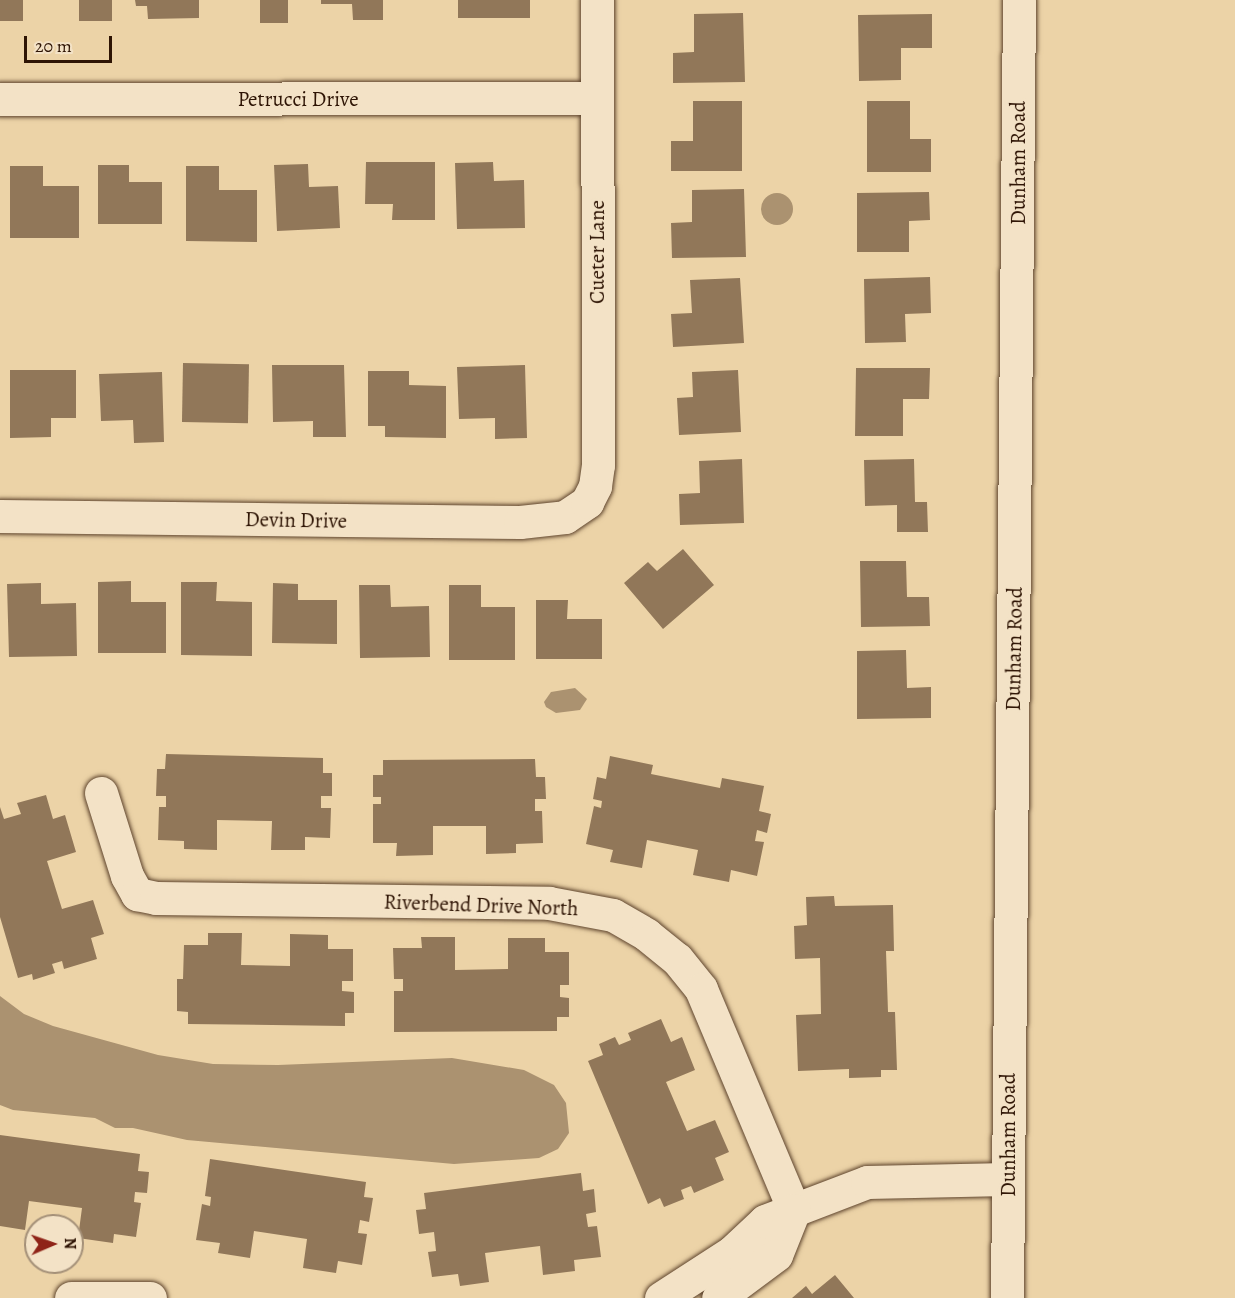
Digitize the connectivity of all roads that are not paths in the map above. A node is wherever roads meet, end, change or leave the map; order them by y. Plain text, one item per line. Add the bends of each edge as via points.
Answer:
1 (597, 0) edge
2 (1019, 0) edge
3 (596, 98) junction
4 (0, 99) edge
5 (587, 502) joint
6 (0, 516) edge
7 (101, 793) dead end
8 (1007, 1179) junction
9 (794, 1210) junction
10 (71, 1298) edge
11 (150, 1298) edge
12 (661, 1298) edge
13 (718, 1298) edge
14 (1007, 1298) edge

1 - 3 street, Cueter Lane
2 - 8 street, Dunham Road
3 - 4 street, Petrucci Drive
3 - 5 street, Cueter Lane via 598,465 595,486
5 - 6 street, Devin Drive via 565,517 520,522
7 - 9 street, Riverbend Drive North via 127,876 137,894 156,898 549,903 614,915 677,959 701,989
8 - 9 street via 867,1182
8 - 14 street, Dunham Road
9 - 12 street via 765,1221 732,1252
9 - 13 street via 776,1255
10 - 11 street

